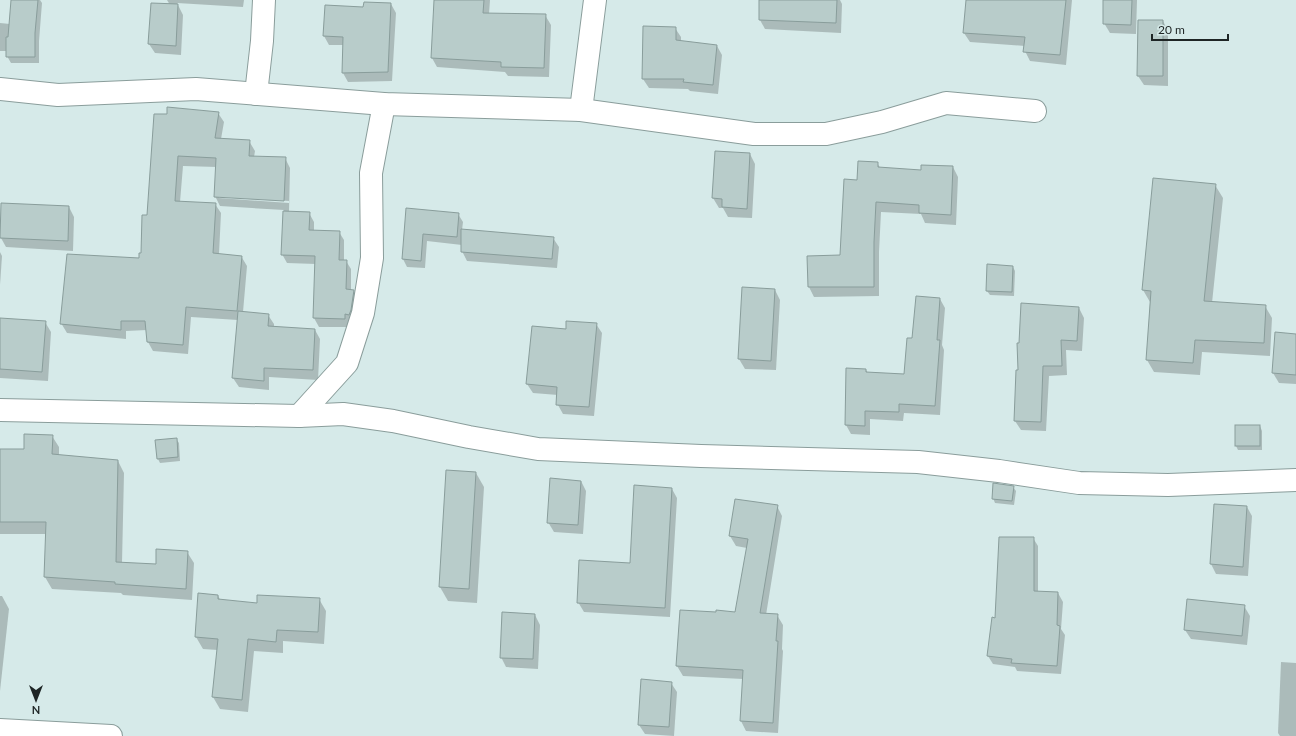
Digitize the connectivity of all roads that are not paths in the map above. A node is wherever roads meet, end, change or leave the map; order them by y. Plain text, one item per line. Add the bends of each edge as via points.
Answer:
1 (264, 0) edge
2 (595, 0) edge
3 (0, 89) edge
4 (256, 94) junction
5 (384, 104) junction
6 (581, 110) junction
7 (1035, 111) dead end
8 (0, 410) edge
9 (298, 416) junction
10 (1296, 480) edge
11 (4, 732) edge
12 (111, 736) edge

1 - 4 street
2 - 6 street
3 - 4 street via 58,95 196,88
4 - 5 street
5 - 6 street
5 - 9 street via 371,173 372,258 363,313 347,363
6 - 7 street via 754,134 826,134 882,122 946,103
8 - 9 street
9 - 10 street via 343,414 538,449 918,462 1079,483 1168,485
11 - 12 street

